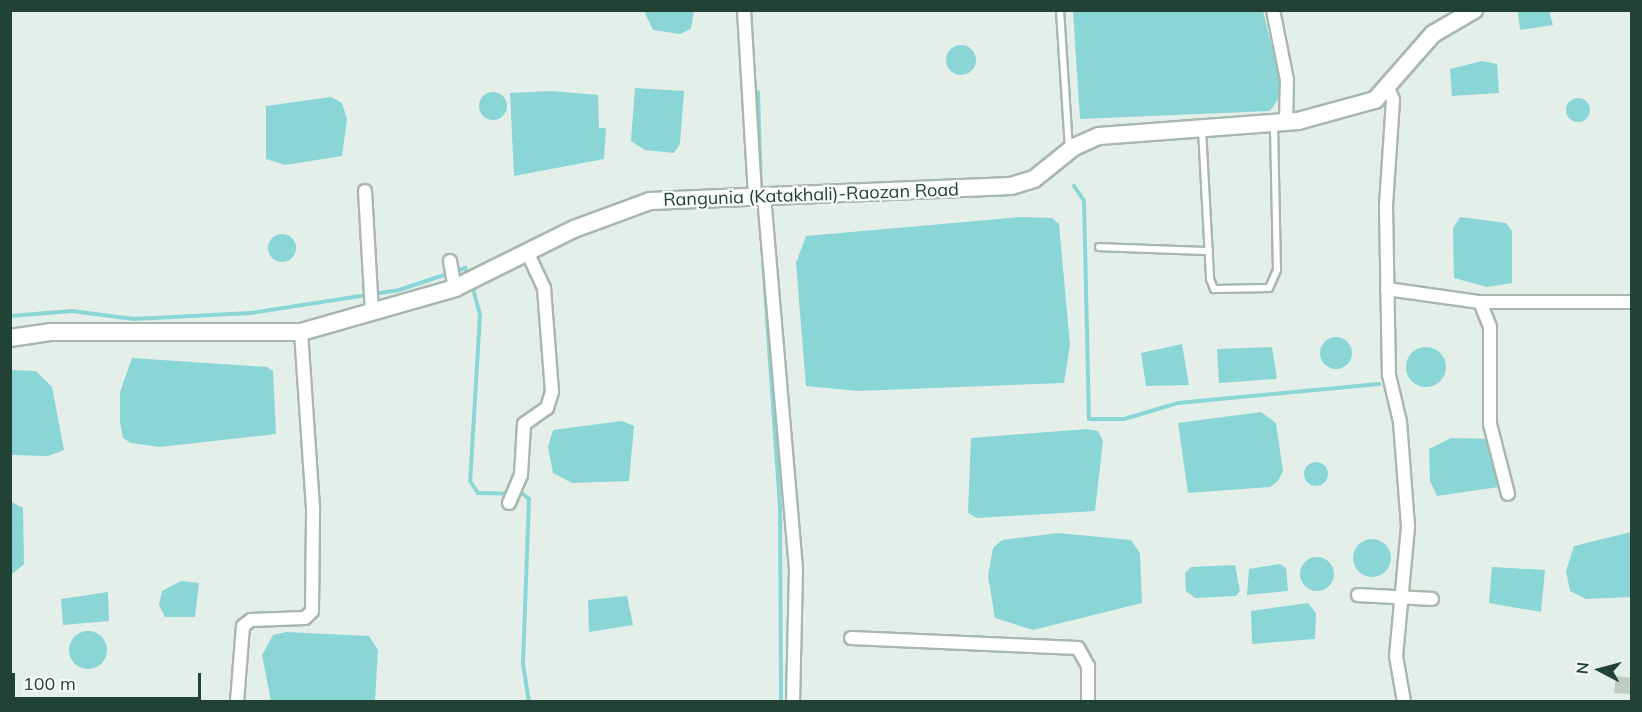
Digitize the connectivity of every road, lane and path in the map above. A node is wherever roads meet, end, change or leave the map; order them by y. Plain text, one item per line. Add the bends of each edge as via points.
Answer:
1 (744, 10) edge
2 (1060, 10) edge
3 (1273, 10) edge
4 (1474, 10) edge
5 (1388, 88) junction
6 (1280, 122) junction
7 (1202, 128) junction
8 (1069, 151) junction
9 (364, 191) dead end
10 (760, 196) junction
11 (1099, 247) dead end
12 (1209, 251) junction
13 (527, 252) junction
14 (1387, 289) junction
15 (1480, 302) junction
16 (1632, 302) edge
17 (371, 308) junction
18 (301, 332) junction
19 (10, 338) edge
20 (1508, 494) dead end
21 (509, 503) dead end
22 (1358, 595) dead end
23 (1404, 595) junction
24 (1432, 599) dead end
25 (851, 638) dead end
26 (237, 702) edge
27 (793, 702) edge
28 (1088, 702) edge
29 (1404, 702) edge

1 - 10 street
2 - 8 lane
3 - 6 street via 1287,80
4 - 5 main road, Rangunia (Katakhali)-Raozan Road via 1433,34
5 - 6 main road, Rangunia (Katakhali)-Raozan Road via 1375,100
5 - 14 street via 1394,100 1386,206
6 - 7 main road, Rangunia (Katakhali)-Raozan Road
6 - 12 lane via 1276,282 1269,288 1214,289
7 - 8 main road, Rangunia (Katakhali)-Raozan Road via 1099,135
7 - 12 lane
8 - 10 main road, Rangunia (Katakhali)-Raozan Road via 1034,179 1011,186
9 - 17 street
10 - 13 main road, Rangunia (Katakhali)-Raozan Road via 650,201
10 - 27 street via 796,570
11 - 12 lane
13 - 17 main road, Rangunia (Katakhali)-Raozan Road via 481,275 454,276
13 - 21 street via 544,288 552,392 547,408 524,424 515,488
14 - 15 street
14 - 23 street via 1389,375 1407,492
15 - 16 street
15 - 20 street via 1490,327 1490,424
17 - 18 main road, Rangunia (Katakhali)-Raozan Road
18 - 19 main road, Rangunia (Katakhali)-Raozan Road via 50,332
18 - 26 street via 313,508 312,611 305,618 251,620 243,626
22 - 23 street
23 - 24 street
23 - 29 street via 1396,656
25 - 28 street via 1078,648 1088,666

